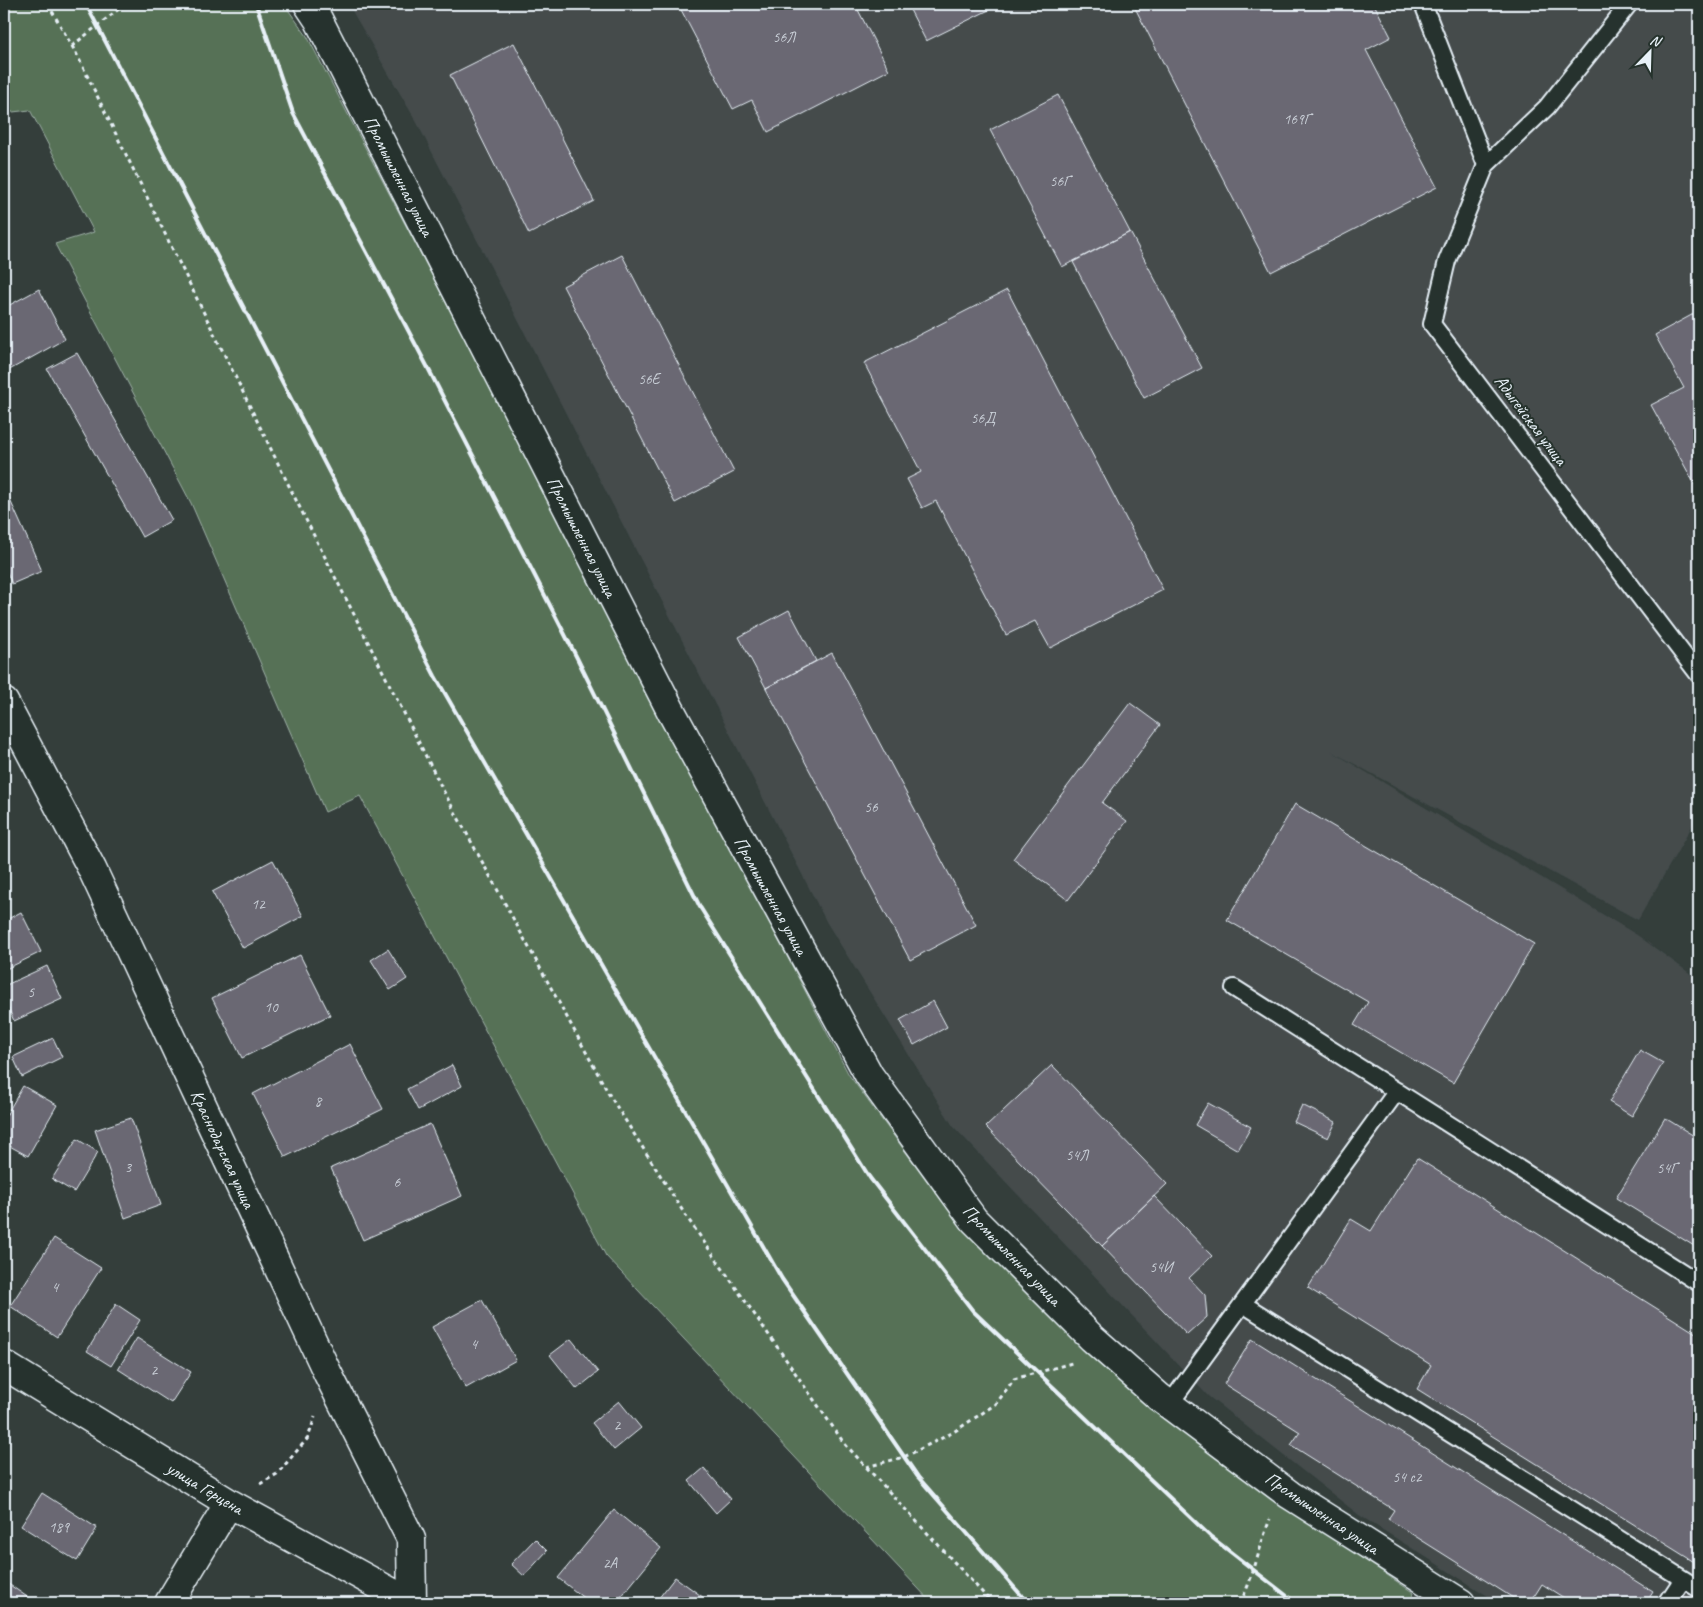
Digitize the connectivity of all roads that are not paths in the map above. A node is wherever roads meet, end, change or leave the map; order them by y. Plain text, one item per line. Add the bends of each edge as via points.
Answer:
1 (1423, 4) edge
2 (1628, 4) edge
3 (314, 9) edge
4 (1486, 165) junction
5 (1699, 675) edge
6 (4, 702) edge
7 (1234, 988) dead end
8 (1397, 1091) junction
9 (1699, 1283) edge
10 (1243, 1304) junction
11 (4, 1365) edge
12 (1169, 1405) junction
13 (229, 1503) junction
14 (1682, 1579) junction
15 (1699, 1589) edge
16 (169, 1603) edge
17 (411, 1603) edge
18 (1461, 1603) edge
19 (1668, 1603) edge

1 - 4 lane
2 - 4 lane, Адыгейская улица via 1547,107
3 - 12 street, Промышленная улица via 671,711 869,1075 974,1220 1108,1352
4 - 5 lane, Адыгейская улица via 1447,261 1432,324
6 - 17 street, Краснодарская улица via 92,869 328,1374 411,1539
7 - 8 lane
8 - 9 lane
8 - 10 lane
10 - 12 lane
10 - 14 lane
11 - 13 street, улица Герцена
12 - 18 street, Промышленная улица via 1281,1488
13 - 16 street
13 - 17 street, улица Герцена
14 - 15 lane
14 - 19 lane

